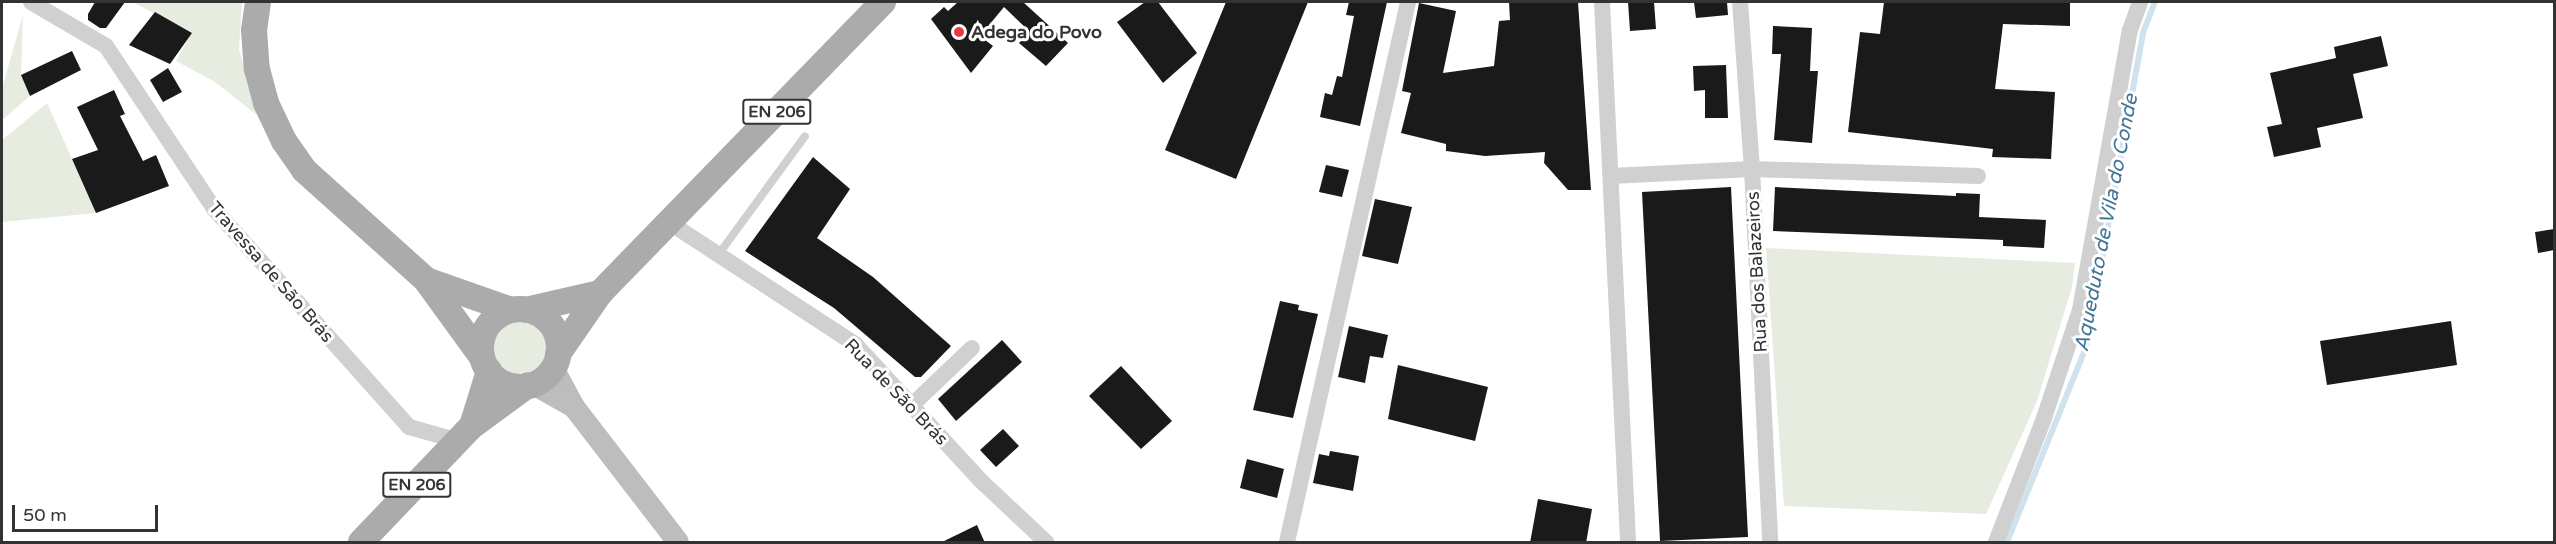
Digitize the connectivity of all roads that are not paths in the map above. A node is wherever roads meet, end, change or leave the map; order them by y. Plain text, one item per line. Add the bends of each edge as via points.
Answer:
1 (31, 2) edge
2 (258, 2) edge
3 (884, 2) edge
4 (1408, 2) edge
5 (1602, 2) edge
6 (1740, 2) edge
7 (2140, 2) edge
8 (805, 136) dead end
9 (1752, 170) junction
10 (1611, 176) junction
11 (1978, 176) dead end
12 (670, 223) junction
13 (718, 255) junction
14 (426, 280) junction
15 (600, 293) junction
16 (518, 310) junction
17 (972, 348) dead end
18 (556, 361) junction
19 (485, 364) junction
20 (530, 384) junction
21 (911, 406) junction
22 (574, 407) junction
23 (465, 434) junction
24 (361, 543) edge
25 (678, 543) edge
26 (1046, 543) edge
27 (1287, 543) edge
28 (1628, 543) edge
29 (1770, 543) edge
30 (1996, 543) edge

1 - 23 street, Travessa de São Brás via 106,46 214,210 409,427
2 - 14 main road via 254,30 257,69 266,103 284,141 304,170
3 - 12 main road, EN 206
4 - 27 street
5 - 10 street
6 - 9 street, Rua dos Balazeiros
7 - 30 street via 2130,30 2080,310
8 - 13 lane
9 - 10 street
9 - 11 street
9 - 29 street, Rua dos Balazeiros
10 - 28 street
12 - 13 street, Rua de São Brás
12 - 15 main road, EN 206
13 - 21 street, Rua de São Brás via 855,345
14 - 16 main road
14 - 19 main road
15 - 16 main road, EN 206
15 - 18 main road, EN 206
16 - 18 main road via 547,320 555,330
16 - 19 main road, EN 206 via 500,315 484,333
17 - 21 street
18 - 20 main road, EN 206 via 547,376
18 - 22 main road
19 - 20 main road via 507,384
19 - 23 main road, EN 206
20 - 22 main road
20 - 23 main road, EN 206
21 - 26 street, Rua de São Brás
22 - 25 main road
23 - 24 main road, EN 206

